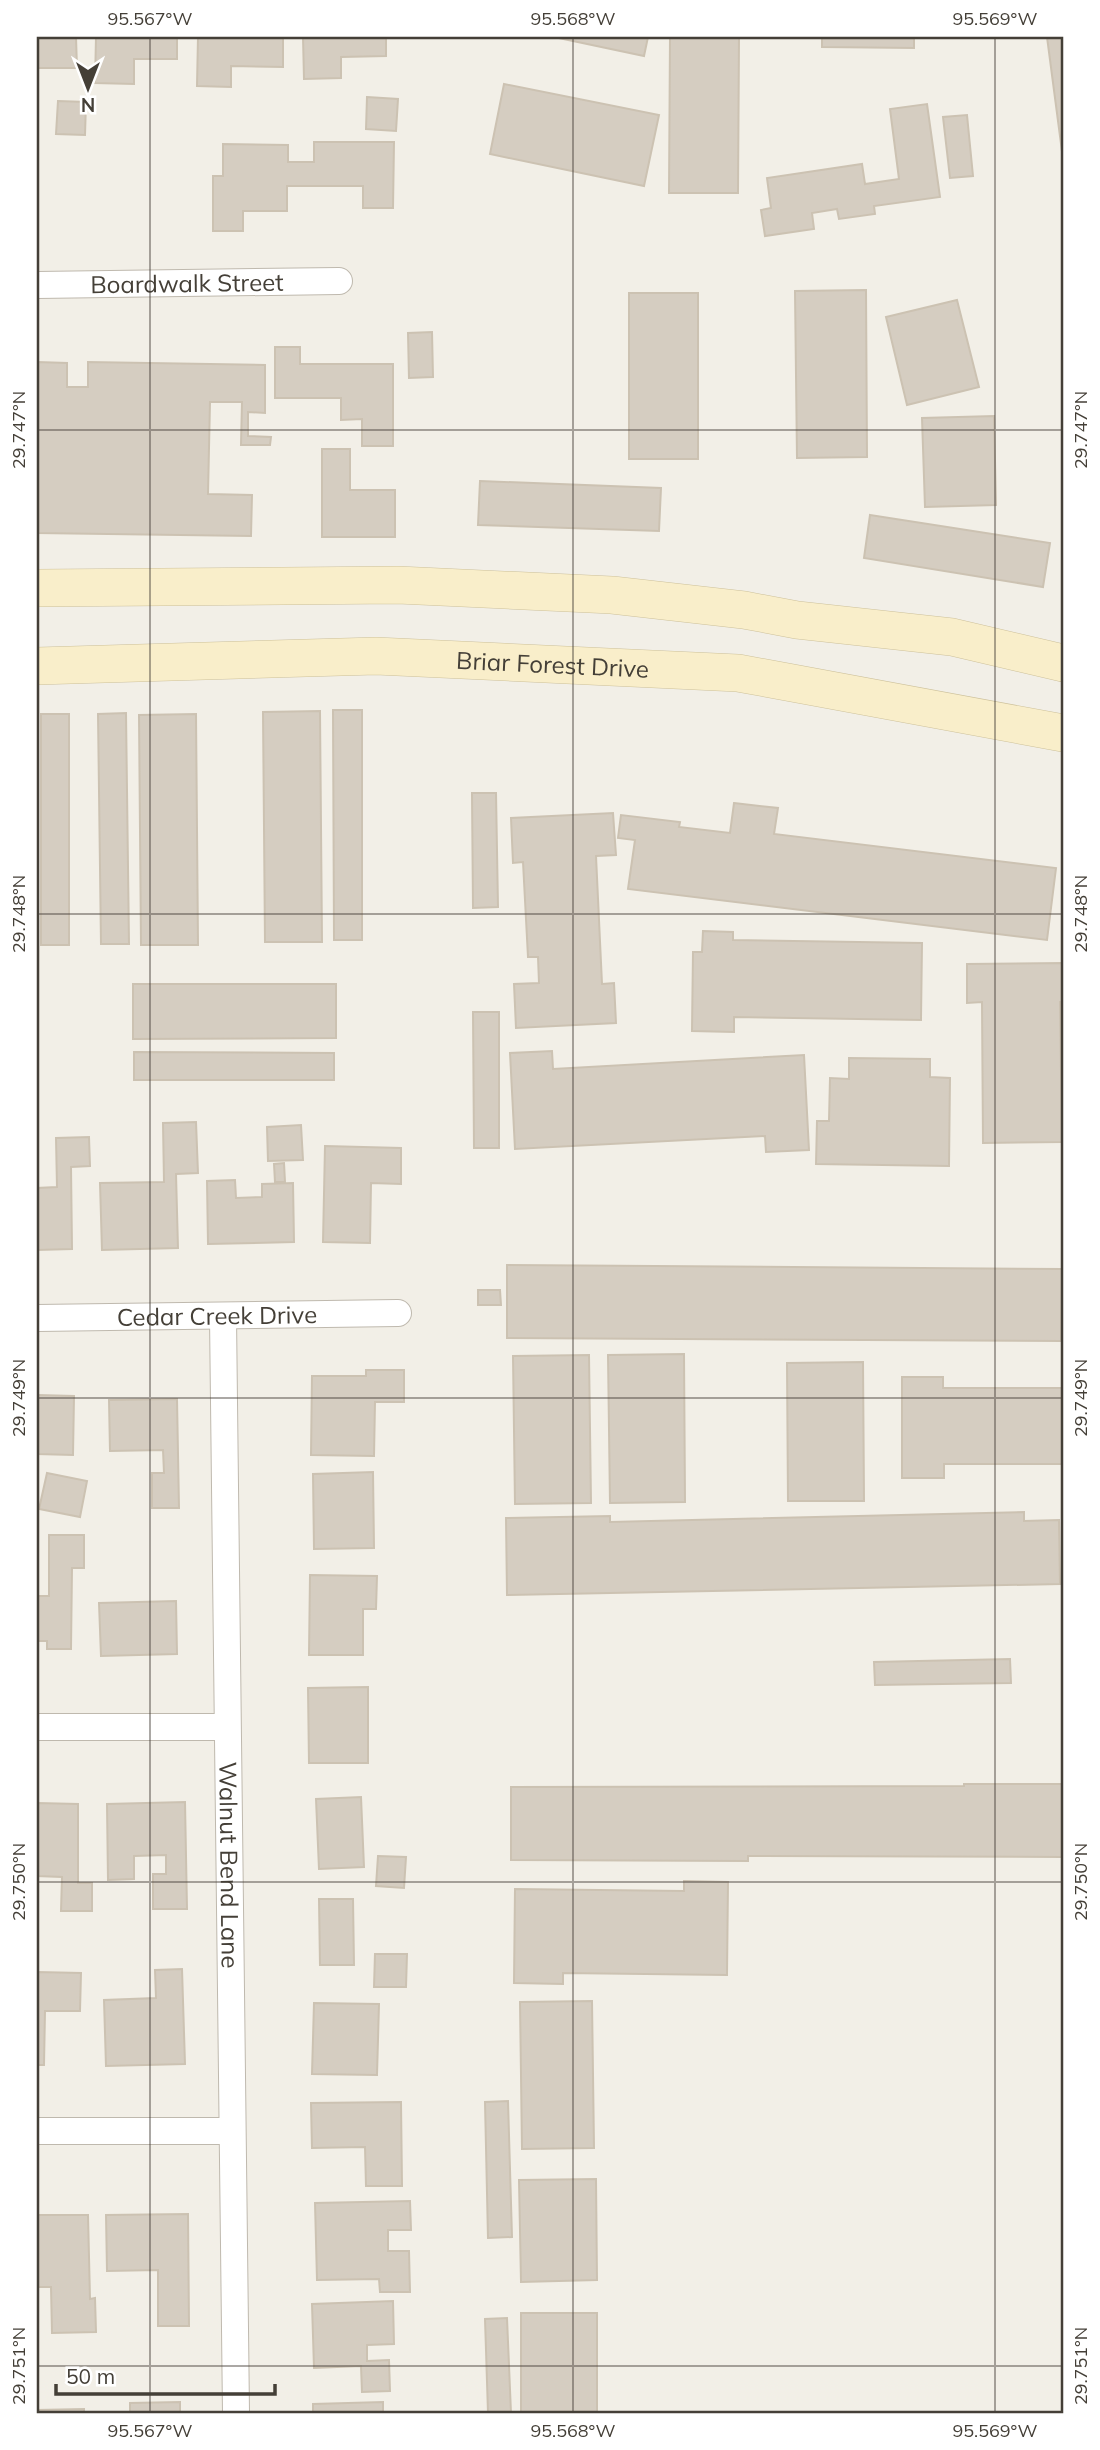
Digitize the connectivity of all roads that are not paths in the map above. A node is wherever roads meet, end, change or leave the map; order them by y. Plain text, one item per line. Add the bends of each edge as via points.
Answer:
1 (339, 281) dead end
2 (37, 285) edge
3 (37, 588) edge
4 (1063, 663) edge
5 (37, 666) edge
6 (1063, 733) edge
7 (398, 1313) dead end
8 (223, 1317) junction
9 (37, 1318) edge
10 (37, 1727) edge
11 (226, 1727) junction
12 (37, 2131) edge
13 (232, 2131) junction
14 (236, 2413) edge

1 - 2 street, Boardwalk Street
3 - 4 main road via 398,585 612,595 952,637
5 - 6 main road, Briar Forest Drive via 376,656 738,673
7 - 8 street, Cedar Creek Drive
8 - 9 street, Cedar Creek Drive
8 - 11 street, Walnut Bend Lane
10 - 11 street
11 - 13 street, Walnut Bend Lane
12 - 13 street
13 - 14 street, Walnut Bend Lane

